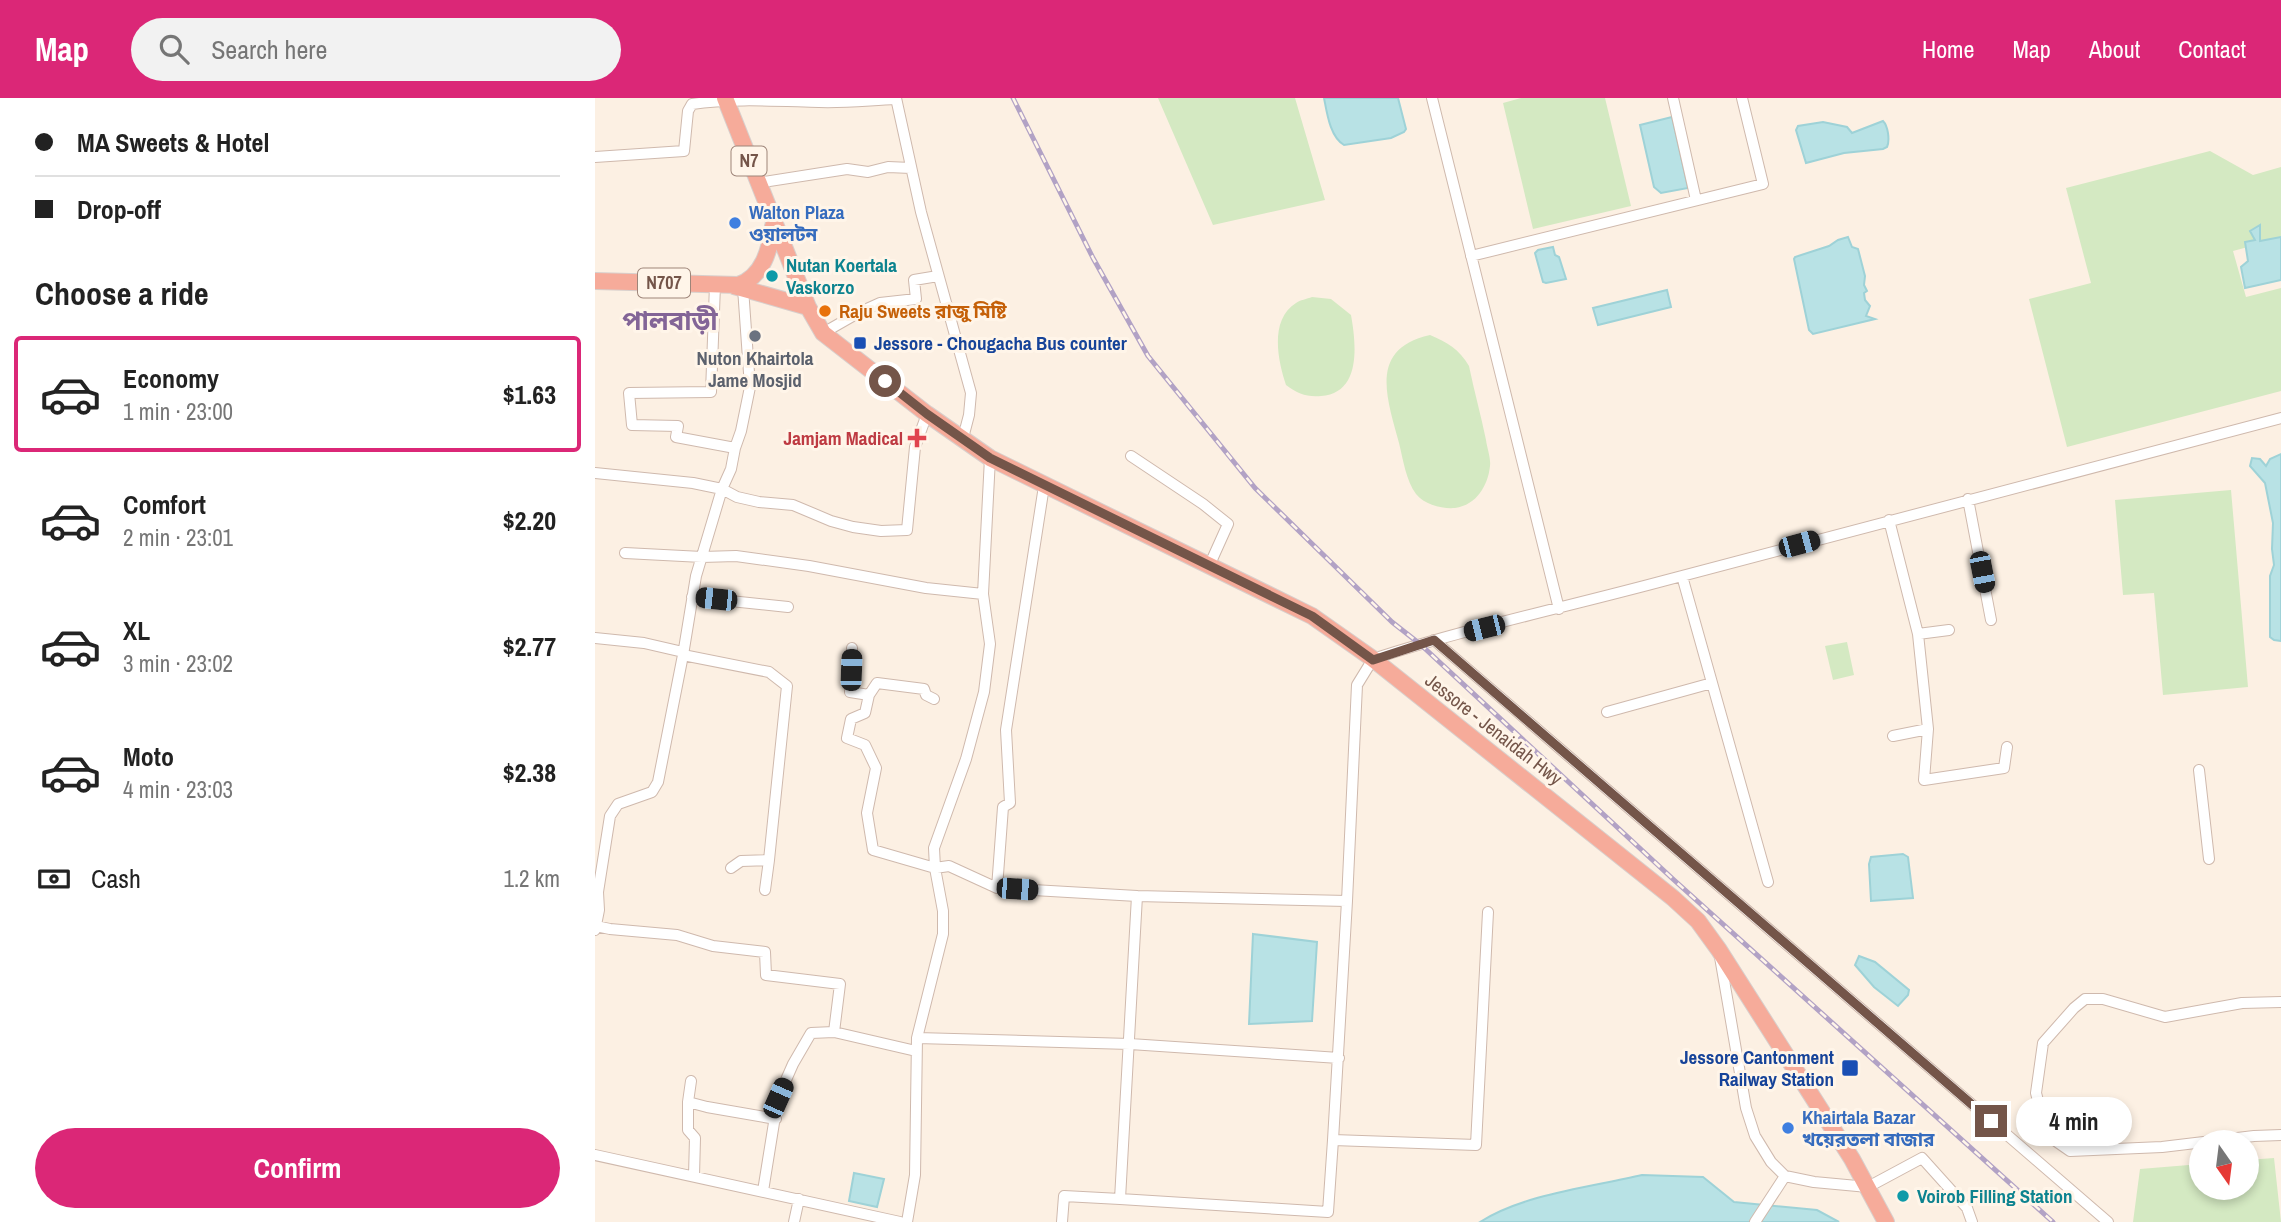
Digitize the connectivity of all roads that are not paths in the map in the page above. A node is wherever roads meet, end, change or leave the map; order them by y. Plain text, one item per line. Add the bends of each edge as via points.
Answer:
1 (896, 98) edge
2 (1432, 98) edge
3 (1673, 98) edge
4 (1742, 98) edge
5 (726, 99) edge
6 (595, 157) edge
7 (911, 168) junction
8 (757, 183) junction
9 (1696, 200) junction
10 (773, 223) junction
11 (1471, 256) junction
12 (938, 276) junction
13 (595, 281) edge
14 (715, 285) junction
15 (738, 287) junction
16 (807, 307) junction
17 (823, 333) junction
18 (927, 414) junction
19 (2281, 418) edge
20 (963, 438) junction
21 (734, 448) junction
22 (1131, 456) dead end
23 (990, 458) junction
24 (595, 473) edge
25 (1044, 486) junction
26 (722, 489) junction
27 (1968, 499) junction
28 (1889, 520) junction
29 (625, 553) dead end
30 (702, 557) junction
31 (1210, 564) junction
32 (1682, 576) junction
33 (983, 594) junction
34 (692, 597) junction
35 (788, 607) dead end
36 (1559, 609) junction
37 (1991, 620) dead end
38 (1949, 630) dead end
39 (1918, 634) junction
40 (595, 638) edge
41 (1434, 640) junction
42 (852, 648) dead end
43 (683, 654) junction
44 (1373, 660) junction
45 (1712, 683) junction
46 (869, 695) junction
47 (934, 699) dead end
48 (1607, 712) dead end
49 (1928, 729) junction
50 (1893, 736) dead end
51 (2007, 747) dead end
52 (2199, 770) dead end
53 (2209, 859) dead end
54 (769, 860) junction
55 (731, 868) dead end
56 (935, 868) junction
57 (1768, 882) dead end
58 (997, 888) junction
59 (597, 890) edge
60 (765, 890) dead end
61 (1137, 896) junction
62 (1347, 901) junction
63 (1488, 912) dead end
64 (595, 928) edge
65 (1719, 950) junction
66 (2281, 1002) edge
67 (834, 1032) junction
68 (916, 1038) junction
69 (1130, 1044) junction
70 (916, 1051) junction
71 (1339, 1058) junction
72 (691, 1081) dead end
73 (688, 1102) junction
74 (776, 1119) junction
75 (2281, 1135) edge
76 (1333, 1140) junction
77 (595, 1154) edge
78 (694, 1176) junction
79 (1785, 1176) junction
80 (1868, 1188) junction
81 (763, 1191) junction
82 (799, 1199) junction
83 (1120, 1199) junction
84 (1328, 1212) junction
85 (794, 1222) edge
86 (900, 1222) edge
87 (907, 1222) edge
88 (1062, 1222) edge
89 (1337, 1222) edge
90 (1755, 1222) edge
91 (1886, 1222) edge
92 (1972, 1222) edge
93 (2108, 1222) edge

1 - 5 street via 856,103
1 - 7 street
2 - 11 street
3 - 9 street
4 - 9 street via 1763,184
5 - 6 street via 689,107 684,150
5 - 8 highway, N7
7 - 8 street via 847,169
7 - 12 street
8 - 10 highway, N7
9 - 11 street
10 - 15 highway via 769,249 759,270
10 - 16 highway, N7
11 - 36 street
12 - 17 street via 913,280 916,299 880,303
12 - 20 street via 971,393
13 - 14 highway, N707
14 - 15 highway, N707
14 - 21 street via 711,392 629,393 632,425 678,426 675,438
15 - 16 highway
15 - 21 street via 750,387
16 - 17 highway, Jessore - Jenaidah Hwy / N7
17 - 18 highway, Jessore - Jenaidah Hwy / N7
18 - 20 highway, Jessore - Jenaidah Hwy / N7
18 - 26 street via 915,447 907,530 853,527 793,505 748,500
19 - 27 street
20 - 23 highway, Jessore - Jenaidah Hwy / N7
21 - 26 street
22 - 31 street via 1228,524
23 - 25 highway, Jessore - Jenaidah Hwy / N7
23 - 33 street
24 - 26 street
25 - 31 highway, Jessore - Jenaidah Hwy / N7
25 - 58 street via 1006,730 1010,803 1003,807
26 - 30 street
27 - 28 street
27 - 37 street
28 - 32 street
28 - 39 street
29 - 30 street
30 - 33 street via 736,556
30 - 34 street
31 - 44 highway, Jessore - Jenaidah Hwy / N7 via 1312,616
32 - 36 street
32 - 45 street
33 - 56 street via 990,644 983,692 966,759 934,849
34 - 35 street
34 - 43 street
36 - 41 street
38 - 39 street
39 - 49 street
40 - 43 street via 644,643
41 - 44 street
41 - 93 street
42 - 46 street via 850,692
43 - 54 street via 769,672 787,686
43 - 59 street via 658,782 652,792 618,804 610,816
44 - 62 street via 1357,685
44 - 65 highway, Jessore - Jenaidah Hwy / N7 via 1685,908
45 - 48 street
45 - 57 street
46 - 47 street via 877,683 925,689
46 - 56 street via 865,713 851,719 847,738 865,745 876,768 867,813 873,850
49 - 50 street
49 - 51 street via 1924,780 2004,768
52 - 53 street
54 - 55 street via 741,861
54 - 60 street
56 - 58 street via 949,866
56 - 68 street via 943,934
58 - 61 street
59 - 64 street
61 - 62 street
61 - 69 street
62 - 71 street
63 - 76 street via 1476,1145
64 - 67 street via 677,935 713,946 765,952 766,975 840,984
65 - 79 street via 1746,1108 1762,1148
65 - 80 highway, Jessore - Jenaidah Hwy / N7
66 - 75 street via 2242,1003 2165,1017 2103,999 2085,999 2043,1042 2036,1093 2047,1135 2070,1151
67 - 70 street
67 - 74 street via 811,1033 778,1098
68 - 69 street
68 - 70 street
69 - 71 street
69 - 83 street
70 - 87 street via 915,1175
71 - 76 street
72 - 73 street
73 - 74 street
73 - 78 street via 688,1130 695,1138
74 - 81 street
76 - 84 street
77 - 78 street
78 - 81 street
79 - 80 street
79 - 90 street
80 - 91 highway, Jessore - Jenaidah Hwy / N7
80 - 92 street via 1922,1158 1967,1208
81 - 82 street
82 - 85 street
82 - 86 street
83 - 84 street
83 - 88 street via 1065,1196
84 - 89 street

